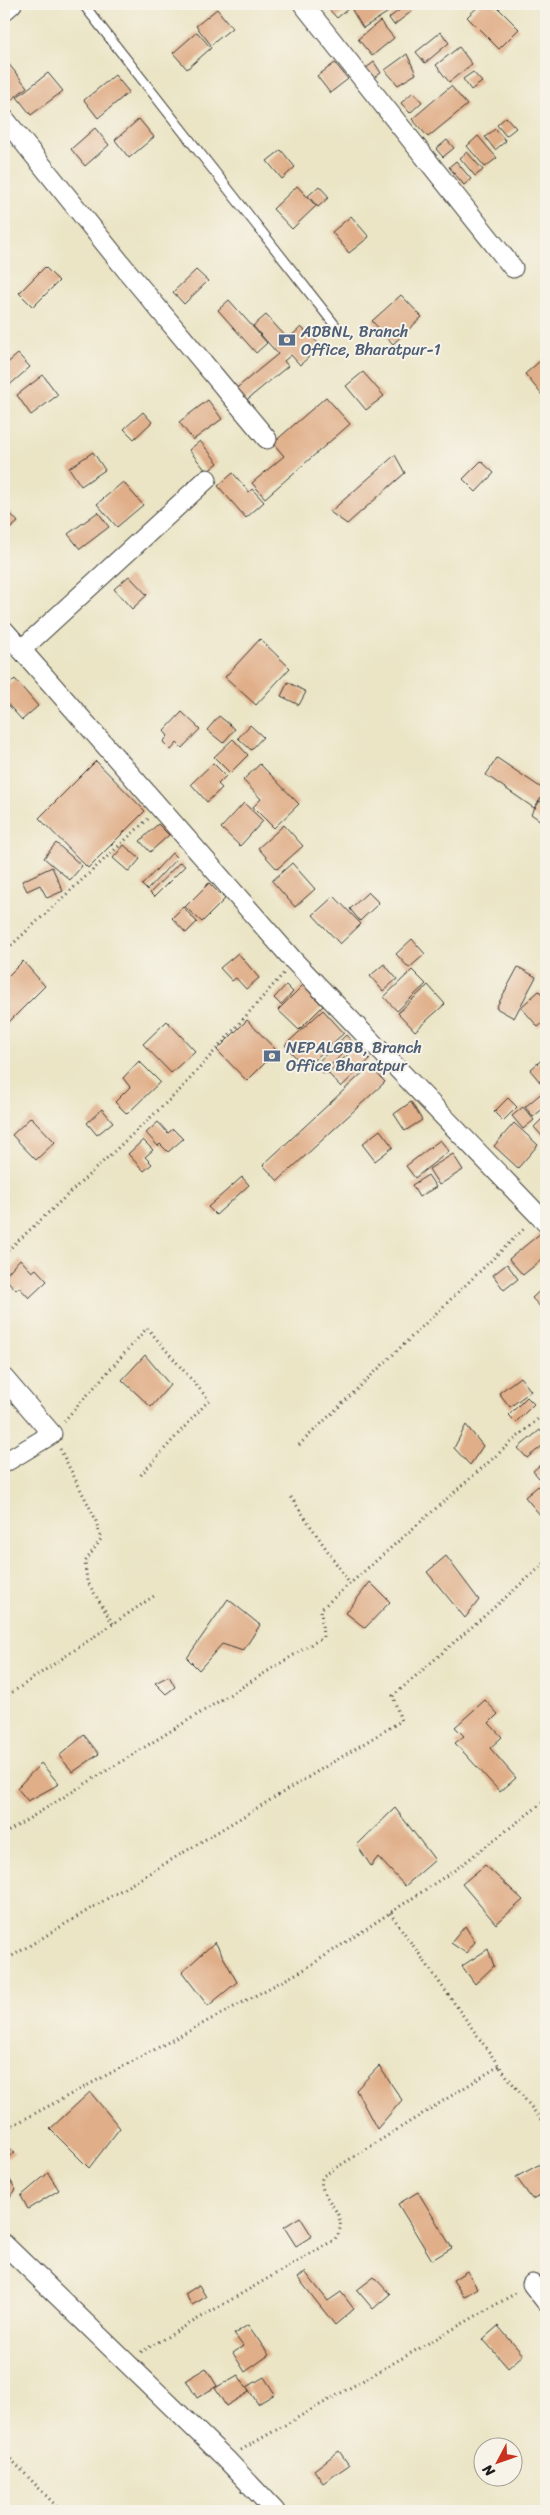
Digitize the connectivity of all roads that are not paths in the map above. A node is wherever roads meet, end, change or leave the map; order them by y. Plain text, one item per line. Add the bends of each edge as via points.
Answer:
1 (83, 4) edge
2 (303, 4) edge
3 (4, 118) edge
4 (513, 268) dead end
5 (338, 329) dead end
6 (268, 439) dead end
7 (207, 479) dead end
8 (4, 630) edge
9 (21, 650) junction
10 (543, 1219) edge
11 (4, 1378) edge
12 (4, 1463) edge
13 (4, 2244) edge
14 (532, 2284) road end
15 (546, 2302) edge
16 (275, 2511) edge

1 - 5 lane
2 - 4 street
3 - 6 street
7 - 9 street
8 - 9 street
9 - 10 street via 294,961
11 - 12 street via 52,1434
13 - 16 street via 226,2459
14 - 15 street

